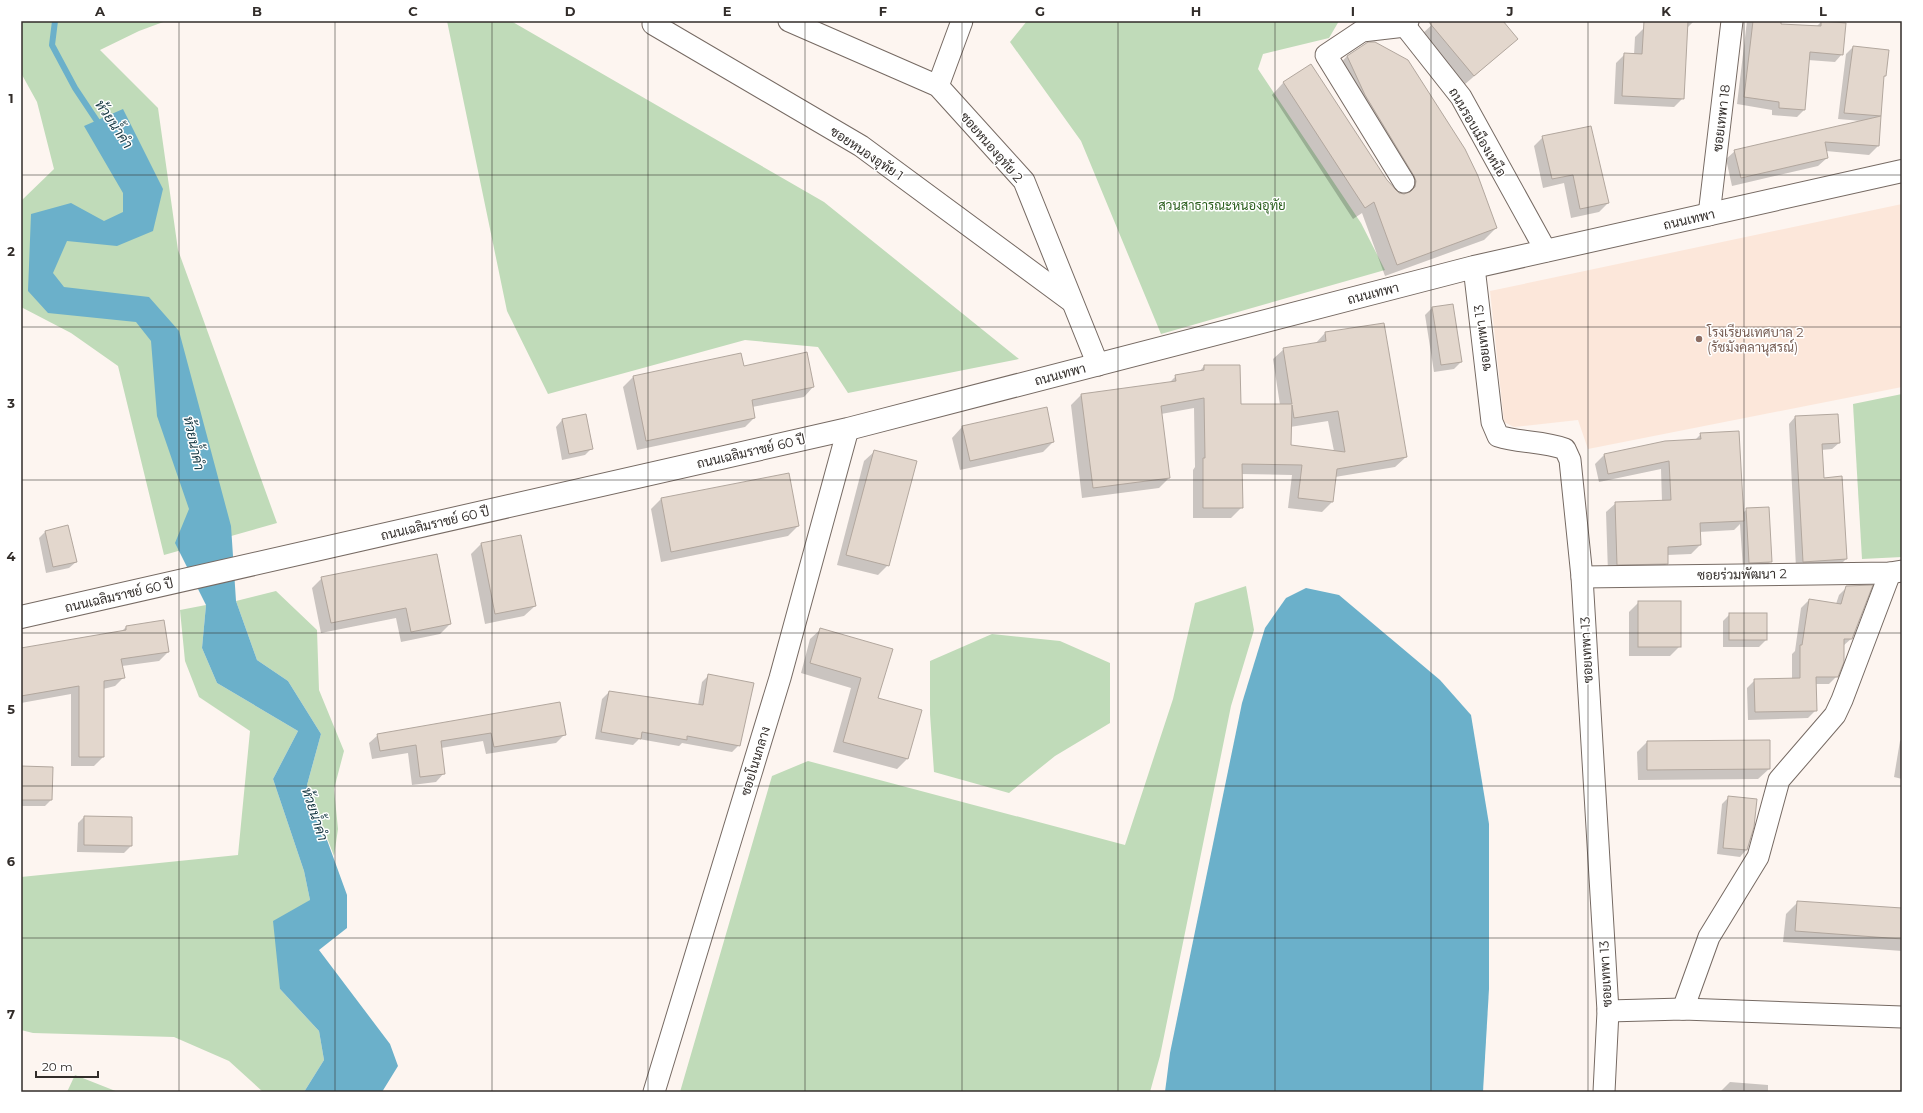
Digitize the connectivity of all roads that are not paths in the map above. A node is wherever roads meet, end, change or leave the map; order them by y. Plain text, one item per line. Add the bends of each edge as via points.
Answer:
1 (654, 21) edge
2 (789, 21) edge
3 (962, 21) edge
4 (1732, 21) edge
5 (1404, 23) edge
6 (938, 86) junction
7 (1902, 171) edge
8 (1404, 182) dead end
9 (1709, 215) junction
10 (1546, 251) junction
11 (1474, 267) junction
12 (1071, 301) junction
13 (1098, 365) junction
14 (848, 429) junction
15 (1896, 572) edge
16 (1582, 577) junction
17 (21, 617) edge
18 (1683, 1009) junction
19 (1608, 1011) junction
20 (1902, 1017) edge
21 (654, 1092) edge
22 (1604, 1092) edge

1 - 12 street, ซอยหนองอุทัย 1 via 653,24 861,146
2 - 6 street, ซอยหนองอุทัย 2
3 - 6 street
4 - 9 street, ซอยเทพา 18
5 - 8 street via 1362,31 1326,55
5 - 10 street, ถนนรอบเมืองเหนือ via 1461,97
6 - 12 street, ซอยหนองอุทัย 2 via 1024,181
7 - 9 street, ถนนเทพา
9 - 10 street, ถนนเทพา
10 - 11 street, ถนนเทพา
11 - 13 street, ถนนเทพา
11 - 16 street, ซอยเทพา 13 via 1492,422 1498,436 1511,440 1552,444 1565,449 1570,460
12 - 13 street, ซอยหนองอุทัย 2
13 - 14 street, ถนนเทพา
14 - 17 street, ถนนเฉลิมราชย์ 60 ปี
14 - 21 street, ซอยโนนกลาง via 780,678
15 - 16 street, ซอยร่วมพัฒนา 2
15 - 18 street via 1835,715 1779,780 1758,857 1709,937
16 - 19 street, ซอยเทพา 13
18 - 19 street
18 - 20 street
19 - 22 street, ซอยเทพา 13

